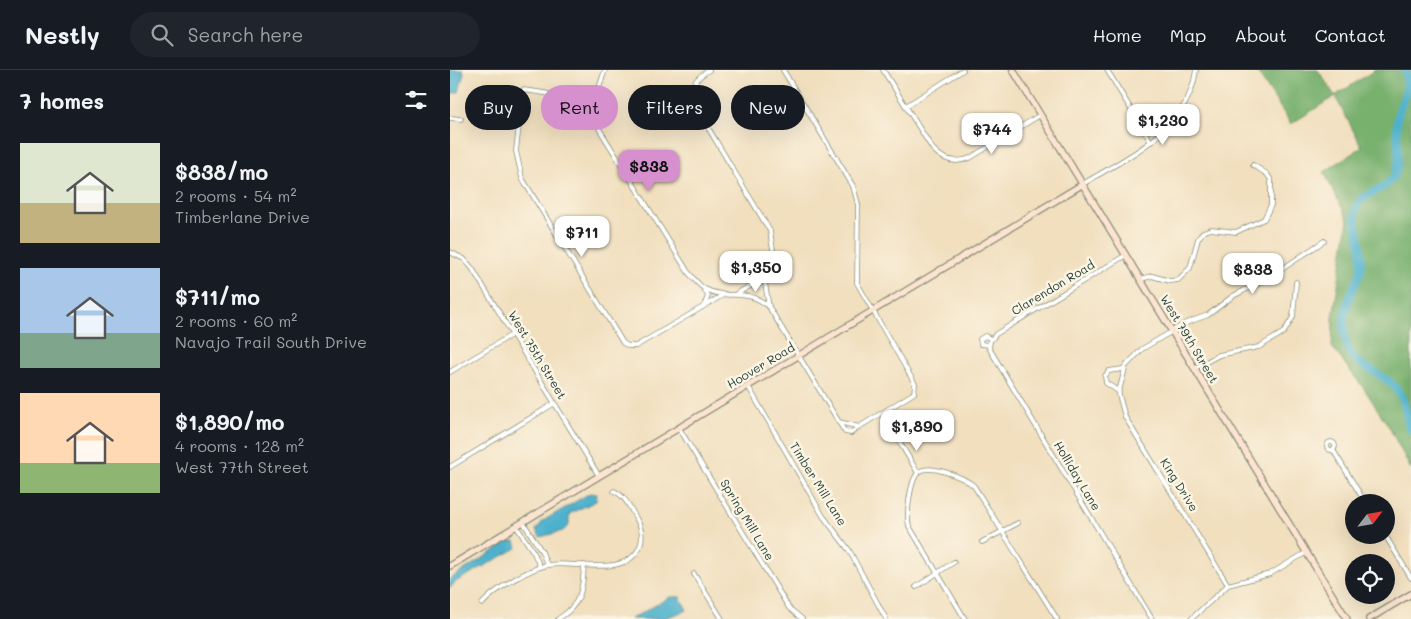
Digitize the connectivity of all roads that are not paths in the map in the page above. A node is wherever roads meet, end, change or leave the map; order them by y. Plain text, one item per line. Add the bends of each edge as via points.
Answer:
1 (606, 70) edge
2 (709, 70) edge
3 (783, 70) edge
4 (883, 70) edge
5 (963, 70) edge
6 (1013, 70) edge
7 (1106, 70) edge
8 (1196, 70) edge
9 (601, 85) edge
10 (541, 93) edge
11 (906, 106) junction
12 (1040, 115) junction
13 (450, 118) edge
14 (461, 119) dead end
15 (600, 130) edge
16 (1151, 142) junction
17 (1253, 165) dead end
18 (1083, 184) junction
19 (1324, 241) dead end
20 (450, 252) edge
21 (1126, 255) junction
22 (766, 277) junction
23 (1141, 280) junction
24 (1296, 282) dead end
25 (704, 288) junction
26 (725, 294) junction
27 (736, 294) junction
28 (705, 304) junction
29 (769, 307) junction
30 (873, 311) junction
31 (1172, 331) junction
32 (513, 334) junction
33 (990, 342) junction
34 (799, 355) junction
35 (1125, 367) junction
36 (1195, 368) junction
37 (450, 372) edge
38 (748, 386) junction
39 (1119, 393) junction
40 (555, 403) junction
41 (839, 422) junction
42 (859, 427) junction
43 (679, 428) junction
44 (900, 441) dead end
45 (1333, 450) dead end
46 (450, 467) edge
47 (919, 472) junction
48 (600, 476) junction
49 (614, 491) dead end
50 (1360, 494) edge
51 (523, 522) junction
52 (1018, 523) dead end
53 (516, 526) junction
54 (1002, 531) junction
55 (982, 542) dead end
56 (1390, 544) edge
57 (1307, 552) junction
58 (954, 562) dead end
59 (547, 565) junction
60 (584, 565) junction
61 (450, 566) edge
62 (540, 567) junction
63 (937, 573) junction
64 (694, 574) dead end
65 (1411, 578) edge
66 (1228, 585) junction
67 (916, 587) dead end
68 (1411, 594) edge
69 (482, 604) dead end
70 (558, 619) edge
71 (722, 619) edge
72 (802, 619) edge
73 (886, 619) edge
74 (965, 619) edge
75 (1057, 619) edge
76 (1152, 619) edge
77 (1191, 619) edge
78 (1347, 619) edge
79 (1369, 619) edge

1 - 9 street
2 - 22 street via 698,78 691,90 694,106 770,231 773,250
3 - 30 street via 856,192 856,277 860,291
4 - 11 street
5 - 11 street
6 - 12 street, West 79th Street
7 - 16 street
8 - 16 street via 1181,111 1167,130
10 - 28 street via 523,90 516,152 519,169 623,343 636,346
11 - 12 street via 932,148 940,156 955,161 968,159
12 - 18 street, West 79th Street
13 - 14 street
15 - 25 street via 688,272
16 - 18 street
17 - 23 street via 1271,180 1271,205 1265,218 1236,232 1212,229 1203,232 1190,268 1178,280 1152,276
18 - 21 street, West 79th Street
18 - 30 street, Hoover Road
19 - 31 street, King Drive via 1267,279 1233,296 1208,315
20 - 32 street, West 75th Street via 464,259 472,268
21 - 23 street, West 79th Street
21 - 33 street, Clarendon Road via 997,333
22 - 27 street
22 - 29 street
23 - 31 street, West 79th Street
24 - 36 street via 1293,317 1283,333 1259,347 1219,356
25 - 26 street
25 - 28 street via 708,296
26 - 27 street
26 - 28 street
27 - 29 street via 753,296
29 - 34 street
30 - 34 street, Hoover Road
30 - 42 street via 915,384 914,393
31 - 35 street, King Drive via 1142,348
31 - 36 street, West 79th Street
32 - 37 street
32 - 40 street, West 75th Street
33 - 33 street, Holliday Lane via 982,336 981,344
33 - 76 street, Holliday Lane via 990,351
34 - 38 street, Hoover Road
34 - 41 street
35 - 39 street, King Drive
35 - 39 street, King Drive via 1110,370 1105,376 1106,382
36 - 57 street, West 79th Street
38 - 43 street, Hoover Road
38 - 73 street, Timber Mill Lane via 823,516 849,550
39 - 66 street, King Drive via 1125,417
40 - 46 street
40 - 48 street, West 75th Street
41 - 42 street
41 - 42 street via 848,433
43 - 48 street, Hoover Road
43 - 72 street, Spring Mill Lane via 789,608
44 - 47 street
45 - 50 street
47 - 54 street via 940,471 971,483 980,492
47 - 63 street via 908,509 908,522
48 - 51 street, Hoover Road
49 - 60 street via 626,501 639,524 642,536 639,547 622,564
51 - 53 street, Hoover Road
51 - 59 street
52 - 54 street
53 - 61 street, Hoover Road
53 - 62 street
54 - 55 street
54 - 75 street
56 - 65 street
57 - 66 street via 1270,574
57 - 78 street, West 79th Street
58 - 63 street
59 - 60 street
59 - 62 street
60 - 70 street via 581,596 572,609
62 - 69 street via 492,594
63 - 67 street
63 - 74 street
64 - 71 street
66 - 77 street
68 - 79 street

